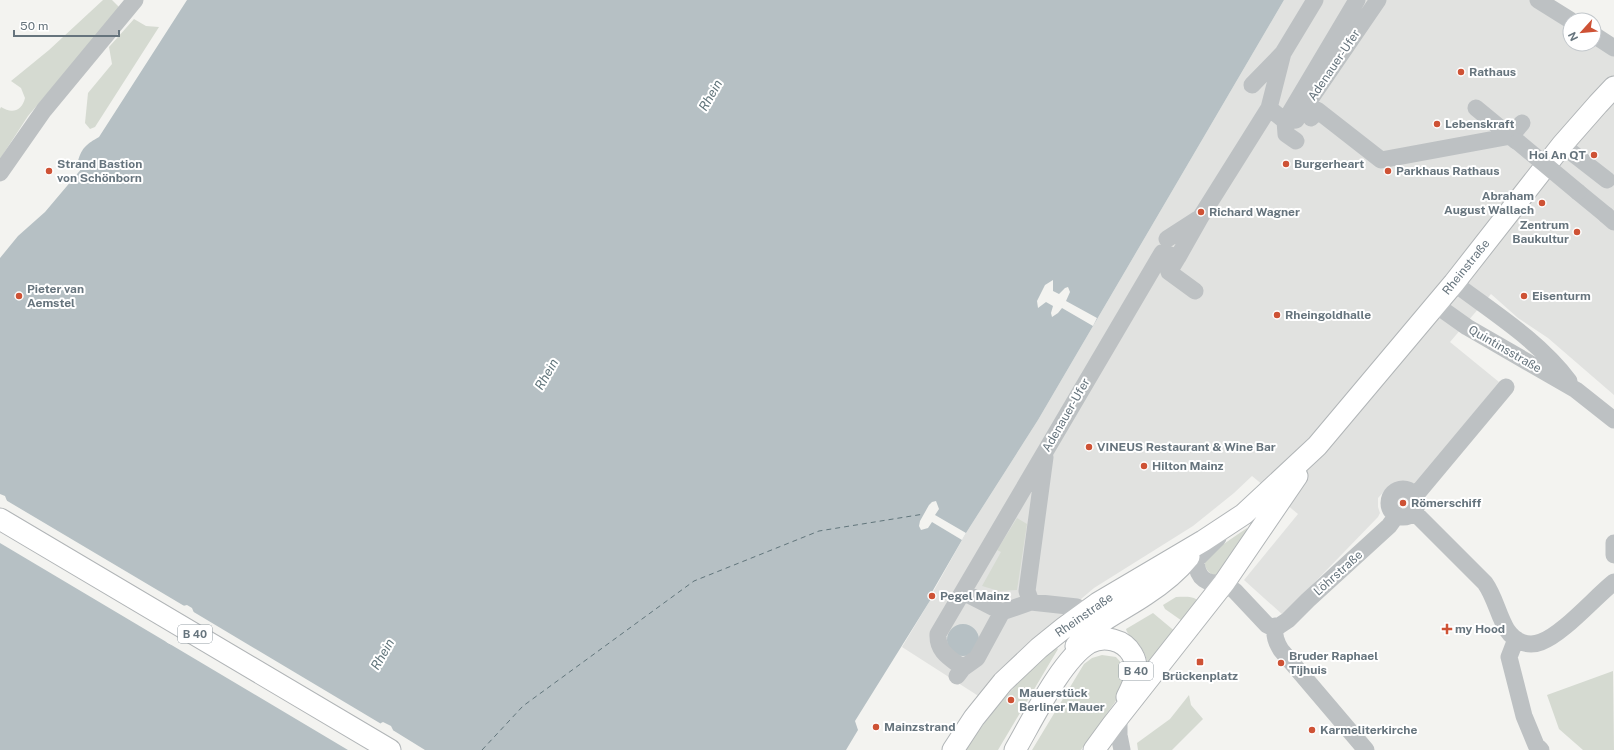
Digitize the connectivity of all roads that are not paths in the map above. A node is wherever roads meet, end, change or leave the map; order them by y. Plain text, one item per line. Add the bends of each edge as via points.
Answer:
1 (135, 0) edge
2 (1315, 0) edge
3 (1357, 0) edge
4 (1378, 0) edge
5 (1538, 0) edge
6 (1562, 15) edge
7 (1602, 40) edge
8 (1614, 48) edge
9 (1283, 53) junction
10 (1252, 85) dead end
11 (1614, 87) edge
12 (1269, 108) junction
13 (1476, 108) dead end
14 (1312, 118) dead end
15 (1284, 121) junction
16 (1522, 123) dead end
17 (1514, 139) junction
18 (1296, 141) dead end
19 (1562, 145) junction
20 (0, 173) edge
21 (1607, 180) dead end
22 (1200, 218) junction
23 (1610, 218) edge
24 (1167, 239) dead end
25 (1178, 257) junction
26 (1454, 283) junction
27 (1195, 291) dead end
28 (1436, 305) junction
29 (1506, 387) dead end
30 (1576, 390) junction
31 (1614, 420) edge
32 (1317, 446) junction
33 (1046, 449) junction
34 (1415, 496) junction
35 (1414, 512) junction
36 (1397, 515) junction
37 (0, 519) edge
38 (1614, 543) edge
39 (1199, 551) junction
40 (1614, 555) edge
41 (1614, 582) edge
42 (1224, 583) junction
43 (963, 592) junction
44 (1029, 596) junction
45 (1077, 607) dead end
46 (1002, 612) junction
47 (1275, 626) junction
48 (1516, 639) junction
49 (1062, 670) junction
50 (1116, 720) junction
51 (1536, 748) edge
52 (390, 750) edge
53 (953, 750) edge
54 (1015, 750) edge
55 (1094, 750) edge
56 (1122, 750) edge
57 (1366, 750) edge

1 - 20 street via 44,110
2 - 9 street
3 - 15 street, Adenauer-Ufer
4 - 15 street, Adenauer-Ufer via 1301,114 1296,120
5 - 6 street
7 - 8 street
9 - 10 street
9 - 12 street
11 - 19 main road, Rheinstraße
12 - 15 street
12 - 22 street
13 - 17 street
14 - 17 street via 1317,110 1381,160
15 - 18 street via 1286,134
16 - 17 street
17 - 23 street, bridge
19 - 21 street
19 - 26 main road, Rheinstraße
22 - 24 street
22 - 25 street
25 - 27 street via 1169,272
25 - 33 street, Adenauer-Ufer via 1162,253
26 - 28 main road, Rheinstraße
26 - 30 street, Quintinsstraße via 1534,344 1558,367
28 - 30 street, Quintinsstraße via 1467,327
28 - 32 main road, Rheinstraße
29 - 34 street
30 - 31 street, Quintinsstraße
32 - 39 main road, Rheinstraße via 1244,514
32 - 42 main road, Rheinstraße
33 - 43 street, Adenauer-Ufer
33 - 44 street
34 - 35 street via 1417,504
34 - 36 street via 1403,489 1392,496 1391,509
35 - 36 street via 1406,517
35 - 48 street via 1485,583 1507,630
36 - 47 street, Löhrstraße via 1389,526 1288,620
37 - 52 main road, B 40
38 - 40 street
39 - 42 street via 1198,571 1203,579 1212,584
39 - 49 main road via 1146,595 1087,633 1075,647
39 - 53 main road, Rheinstraße via 1098,603 1064,627 1003,682 974,718
41 - 48 street via 1548,639 1524,644
42 - 47 street via 1264,622 1271,627
42 - 50 main road, Rheinstraße
43 - 46 street
43 - 46 street, Adenauer-Ufer via 938,634 943,653 960,672 977,658
44 - 45 street
44 - 46 street
47 - 57 street via 1274,636 1281,650
48 - 51 street via 1509,657 1524,716
49 - 50 main road, Rheinstraße / B 40 via 1083,648 1096,640 1117,641 1128,649 1135,660 1136,674
49 - 54 main road, Rheinstraße / B 40
50 - 55 main road, Rheinstraße / B 40
50 - 56 street

